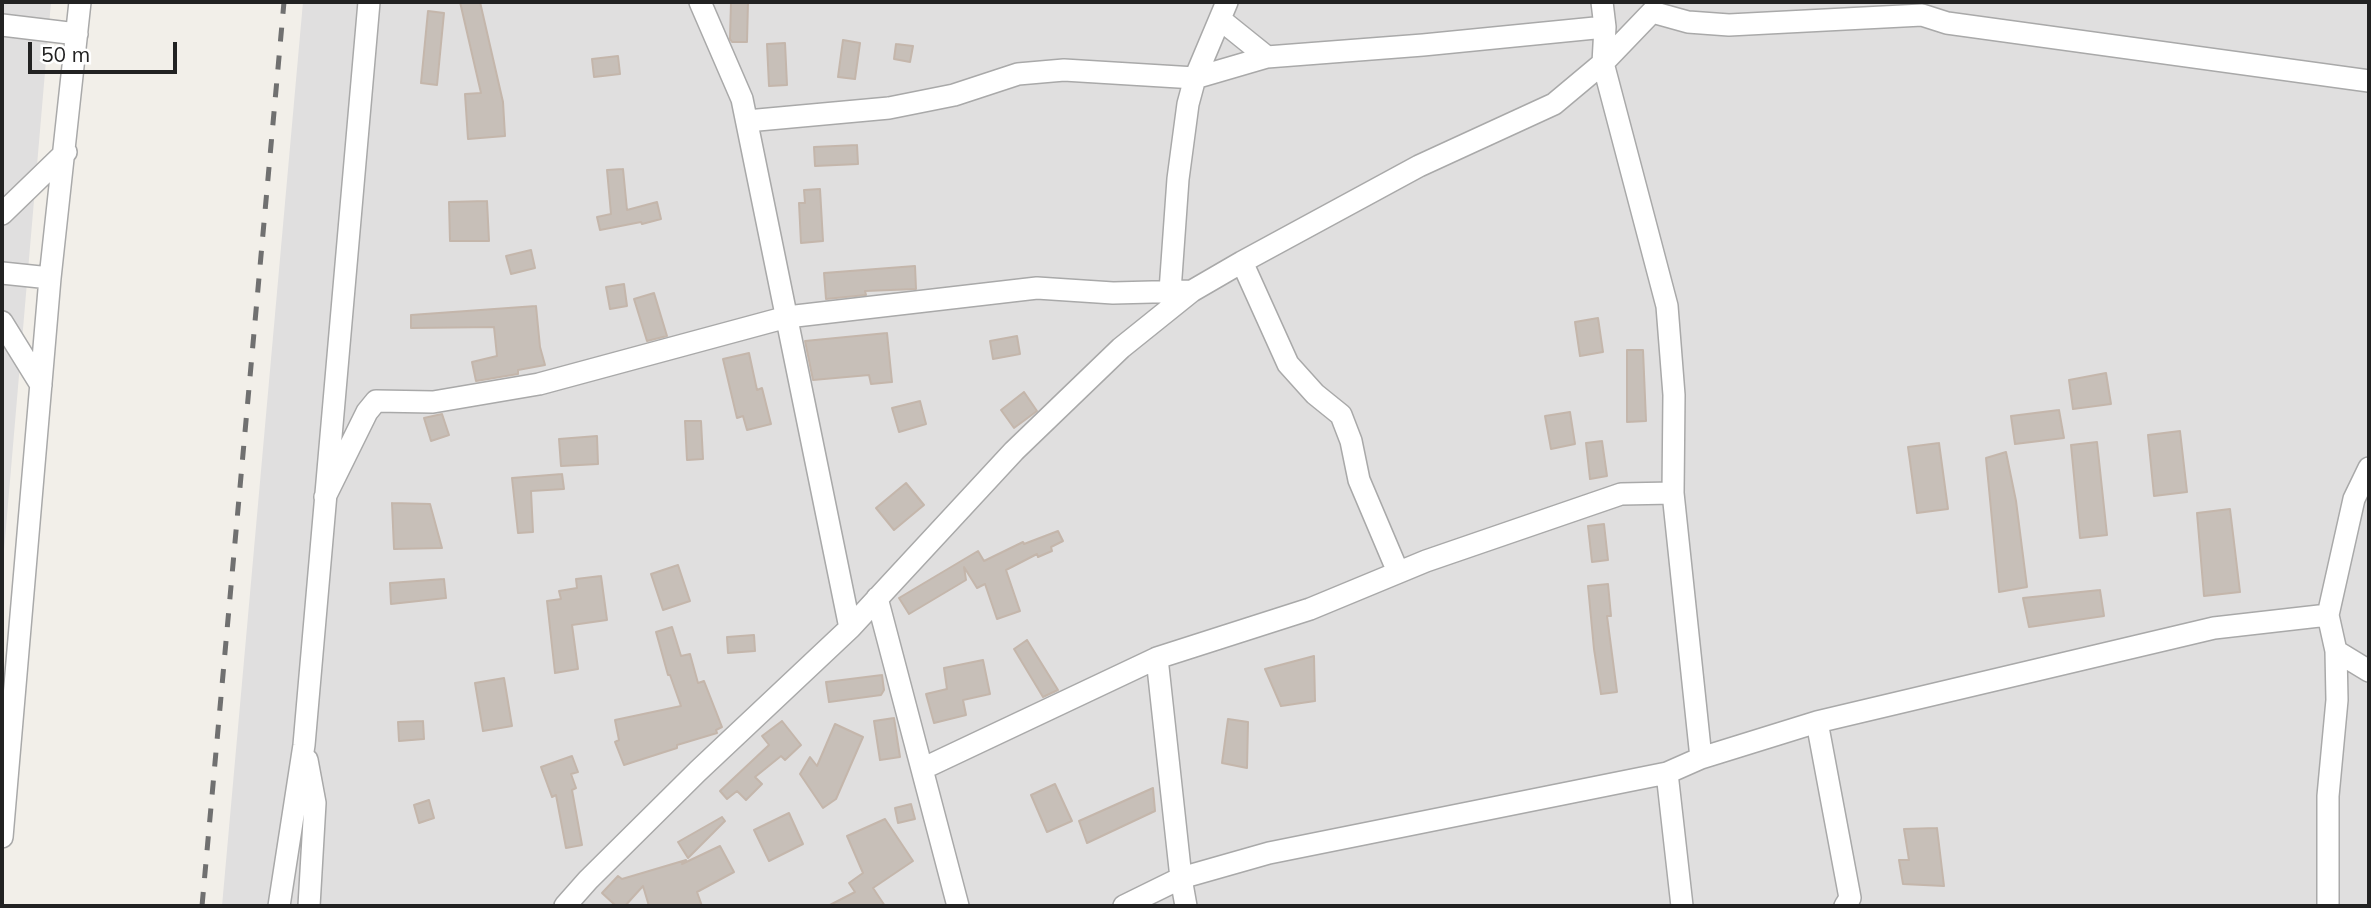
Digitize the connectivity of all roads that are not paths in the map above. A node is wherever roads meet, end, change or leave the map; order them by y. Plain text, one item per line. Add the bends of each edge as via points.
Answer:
1 (80, 2) edge
2 (369, 2) edge
3 (700, 2) edge
4 (1602, 2) edge
5 (1651, 5) edge
6 (1921, 8) edge
7 (1224, 11) edge
8 (2, 26) edge
9 (1605, 27) junction
10 (77, 34) junction
11 (1267, 57) junction
12 (1602, 63) junction
13 (1195, 78) junction
14 (2369, 81) edge
15 (747, 121) junction
16 (66, 152) junction
17 (2, 214) edge
18 (1242, 262) junction
19 (2, 273) edge
20 (50, 278) junction
21 (1192, 291) junction
22 (1170, 292) junction
23 (787, 317) junction
24 (2, 322) edge
25 (41, 384) junction
26 (2369, 468) edge
27 (1673, 493) junction
28 (325, 497) junction
29 (1398, 572) junction
30 (877, 598) junction
31 (2328, 615) junction
32 (850, 628) junction
33 (2336, 651) junction
34 (1157, 657) junction
35 (2369, 671) edge
36 (1817, 722) junction
37 (304, 745) junction
38 (1701, 758) junction
39 (5, 760) edge
40 (922, 769) junction
41 (1667, 772) junction
42 (2, 837) edge
43 (284, 876) junction
44 (1181, 878) junction
45 (309, 903) edge
46 (279, 906) edge
47 (565, 906) edge
48 (958, 906) edge
49 (1124, 906) edge
50 (1186, 906) edge
51 (1682, 906) edge
52 (1845, 906) edge
53 (2328, 906) edge

1 - 10 street
2 - 28 street
3 - 15 street
4 - 9 street
5 - 6 street via 1688,22 1729,25
5 - 12 street
6 - 14 street via 1947,23
7 - 11 street
7 - 13 street
8 - 10 street
9 - 11 street
9 - 12 street
10 - 16 street
11 - 13 street
12 - 18 street via 1555,104 1419,166
12 - 27 street via 1667,306 1674,395
13 - 15 street via 1064,71 1018,74 954,95 889,108
13 - 22 street via 1182,138
15 - 23 street
16 - 17 street
16 - 20 street
18 - 21 street
18 - 29 street via 1288,364 1341,415 1359,480
19 - 20 street
20 - 25 street
21 - 22 street
21 - 30 street via 1121,348 1014,452
22 - 23 street via 1037,288
23 - 28 street via 538,384 433,402 376,401
23 - 32 street
24 - 25 street
25 - 39 street
26 - 31 street via 2354,499
27 - 29 street via 1621,494
27 - 38 street
28 - 37 street
29 - 34 street via 1310,609
30 - 32 street
30 - 40 street
31 - 33 street
31 - 36 street via 2214,628
32 - 47 street via 698,771
33 - 35 street
33 - 53 street
34 - 40 street
34 - 44 street
36 - 38 street
36 - 52 street via 1850,898
37 - 43 street
37 - 45 street via 315,803
38 - 41 street
39 - 42 street
40 - 48 street
41 - 44 street via 1269,853
41 - 51 street
43 - 45 street
43 - 46 street
44 - 49 street
44 - 50 street

